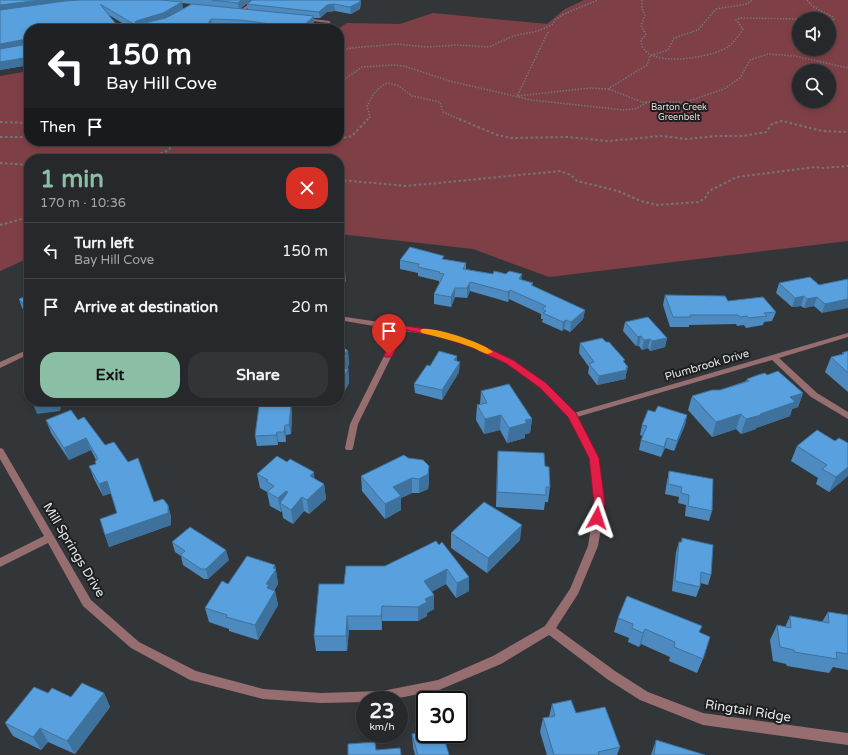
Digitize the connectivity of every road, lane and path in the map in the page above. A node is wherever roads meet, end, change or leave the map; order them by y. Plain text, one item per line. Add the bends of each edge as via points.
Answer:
1 (257, 0) edge
2 (598, 0) edge
3 (642, 0) edge
4 (752, 0) edge
5 (806, 0) edge
6 (231, 12) edge
7 (823, 12) edge
8 (239, 13) junction
9 (246, 14) edge
10 (299, 19) edge
11 (792, 19) edge
12 (330, 22) dead end
13 (548, 32) dead end
14 (344, 50) edge
15 (652, 56) junction
16 (848, 68) edge
17 (344, 80) edge
18 (608, 89) junction
19 (517, 96) junction
20 (648, 102) junction
21 (0, 122) edge
22 (24, 123) edge
23 (848, 132) edge
24 (0, 137) edge
25 (24, 137) edge
26 (344, 138) edge
27 (171, 146) edge
28 (160, 154) edge
29 (0, 163) edge
30 (24, 164) edge
31 (848, 166) edge
32 (344, 180) edge
33 (24, 218) edge
34 (0, 225) edge
35 (344, 319) edge
36 (402, 327) junction
37 (848, 335) edge
38 (24, 353) edge
39 (774, 358) junction
40 (0, 365) edge
41 (572, 416) junction
42 (848, 416) edge
43 (349, 448) dead end
44 (0, 451) edge
45 (49, 538) junction
46 (0, 563) edge
47 (549, 629) junction
48 (848, 739) edge

1 - 8 street
2 - 14 path via 564,14 552,25 513,36 489,47 458,44 427,47 397,44
3 - 15 path via 645,15 641,25 646,34 641,40 642,48
4 - 15 path via 747,4 716,10 698,30 674,38 668,50
5 - 7 path
6 - 8 street
8 - 9 street
10 - 12 street
11 - 15 path via 740,18 736,20 743,29 724,50 689,59 672,60
13 - 19 path
15 - 18 path via 647,65
16 - 20 path via 795,56 768,54 750,60 740,78 724,89 686,102
17 - 19 path via 362,67 404,66 450,81
18 - 19 path via 590,88
18 - 20 path
19 - 20 path via 531,100 624,110 635,109
21 - 22 path
23 - 26 path via 822,130 782,121 775,122 766,132 743,136 687,139 661,136 608,141 568,137 511,138 443,112 440,102 411,96 398,86 387,84 378,87 371,97 367,106 370,117 352,136
24 - 25 path
27 - 28 path via 169,150
29 - 30 path
31 - 32 path via 752,174 709,191 699,202 657,205 618,191 577,181 571,175 560,171 407,186
33 - 34 path
35 - 36 street
36 - 41 street via 439,334 467,343 510,362 543,385
36 - 43 street via 354,424
37 - 39 street, Plumbrook Drive
38 - 40 street
39 - 41 street, Plumbrook Drive
39 - 42 street via 814,395
41 - 47 street via 594,458 600,504 593,546 574,591
44 - 45 street, Mill Springs Drive
45 - 46 street
45 - 47 street, Mill Springs Drive via 87,603 135,645 194,676 263,694 321,698 382,696 439,685 498,660
47 - 48 street, Ringtail Ridge via 644,696 703,719

